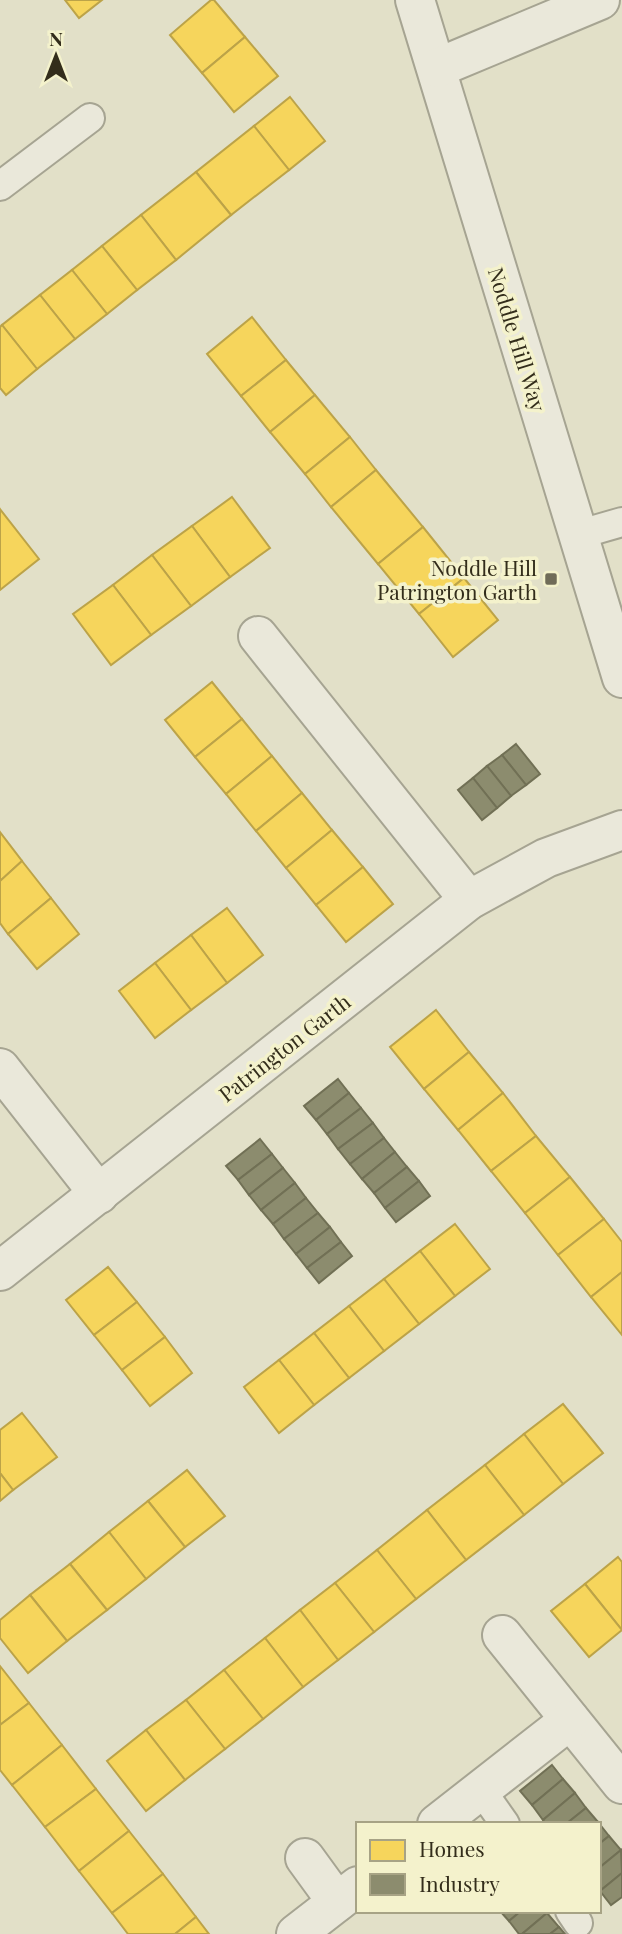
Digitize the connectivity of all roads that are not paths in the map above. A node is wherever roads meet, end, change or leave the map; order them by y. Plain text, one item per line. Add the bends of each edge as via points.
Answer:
1 (415, 0) edge
2 (600, 0) edge
3 (437, 68) junction
4 (90, 118) dead end
5 (0, 186) edge
6 (622, 522) edge
7 (577, 535) junction
8 (258, 636) dead end
9 (622, 678) edge
10 (622, 830) edge
11 (469, 900) junction
12 (0, 1068) edge
13 (99, 1194) junction
14 (0, 1271) edge
15 (502, 1635) dead end
16 (570, 1720) junction
17 (622, 1784) edge
18 (481, 1790) junction
19 (441, 1822) edge
20 (504, 1822) edge
21 (305, 1858) dead end
22 (347, 1894) edge
23 (296, 1934) edge

1 - 3 street, Noddle Hill Way
2 - 3 street
3 - 7 street, Noddle Hill Way
4 - 5 lane
6 - 7 lane
7 - 9 street, Noddle Hill Way
8 - 11 street
10 - 11 street, Patrington Garth via 547,858
11 - 13 street, Patrington Garth
12 - 13 street
13 - 14 street, Patrington Garth
15 - 16 street
16 - 17 street
16 - 18 street
18 - 19 street
18 - 20 lane
21 - 22 street
22 - 23 street

